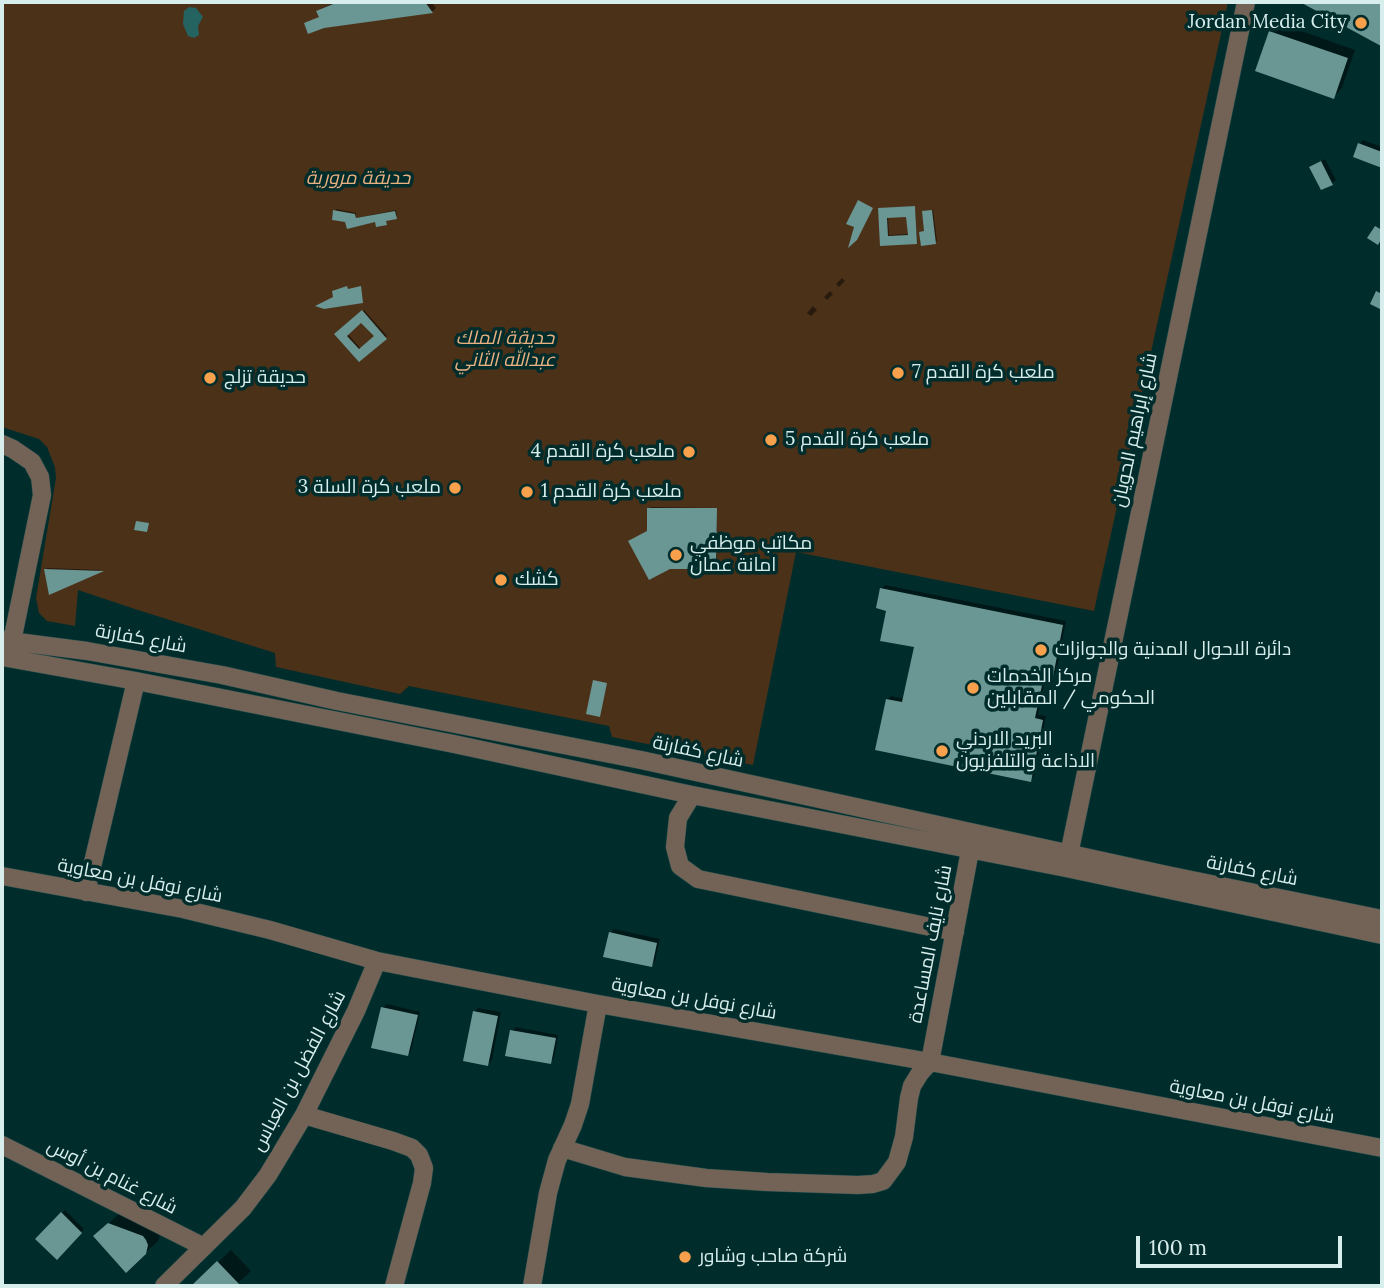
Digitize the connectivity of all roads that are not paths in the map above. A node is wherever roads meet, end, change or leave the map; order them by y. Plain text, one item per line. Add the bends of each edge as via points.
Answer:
1 (1246, 2) edge
2 (2, 444) edge
3 (6, 649) edge
4 (136, 681) junction
5 (692, 795) junction
6 (972, 841) junction
7 (1067, 861) junction
8 (2, 876) edge
9 (86, 892) junction
10 (1382, 919) edge
11 (955, 932) junction
12 (1382, 935) edge
13 (377, 961) junction
14 (598, 1004) junction
15 (930, 1062) junction
16 (304, 1115) junction
17 (3, 1148) edge
18 (562, 1148) junction
19 (1382, 1148) edge
20 (204, 1247) junction
21 (163, 1286) edge
22 (394, 1286) edge
23 (532, 1286) edge

1 - 7 street, شارع إبراهيم الحويان
2 - 3 street via 32,462 42,495
3 - 4 street, شارع كفارنة
3 - 6 street, شارع كفارنة via 222,675 641,760
4 - 5 street, شارع كفارنة
4 - 9 street
5 - 6 street, شارع كفارنة
5 - 11 street via 678,818 675,847 680,866 698,879
6 - 7 street, شارع كفارنة
6 - 11 street, شارع نايف المساعدة
7 - 10 street, شارع كفارنة
7 - 12 street, شارع كفارنة
8 - 9 street, شارع نوفل بن معاوية
9 - 13 street, شارع نوفل بن معاوية via 183,909
11 - 15 street, شارع نايف المساعدة
13 - 14 street, شارع نوفل بن معاوية
13 - 16 street, شارع الفضل بن العباس
14 - 15 street, شارع نوفل بن معاوية
14 - 18 street via 580,1104
15 - 18 street via 912,1086 897,1162 883,1181 873,1184 741,1181 651,1171
15 - 19 street, شارع نوفل بن معاوية
16 - 20 street, شارع الفضل بن العباس via 243,1208
16 - 22 street via 393,1141 419,1155 424,1168 422,1183
17 - 20 street, شارع غنام بن أوس
18 - 23 street via 548,1193
20 - 21 street, شارع الفضل بن العباس

